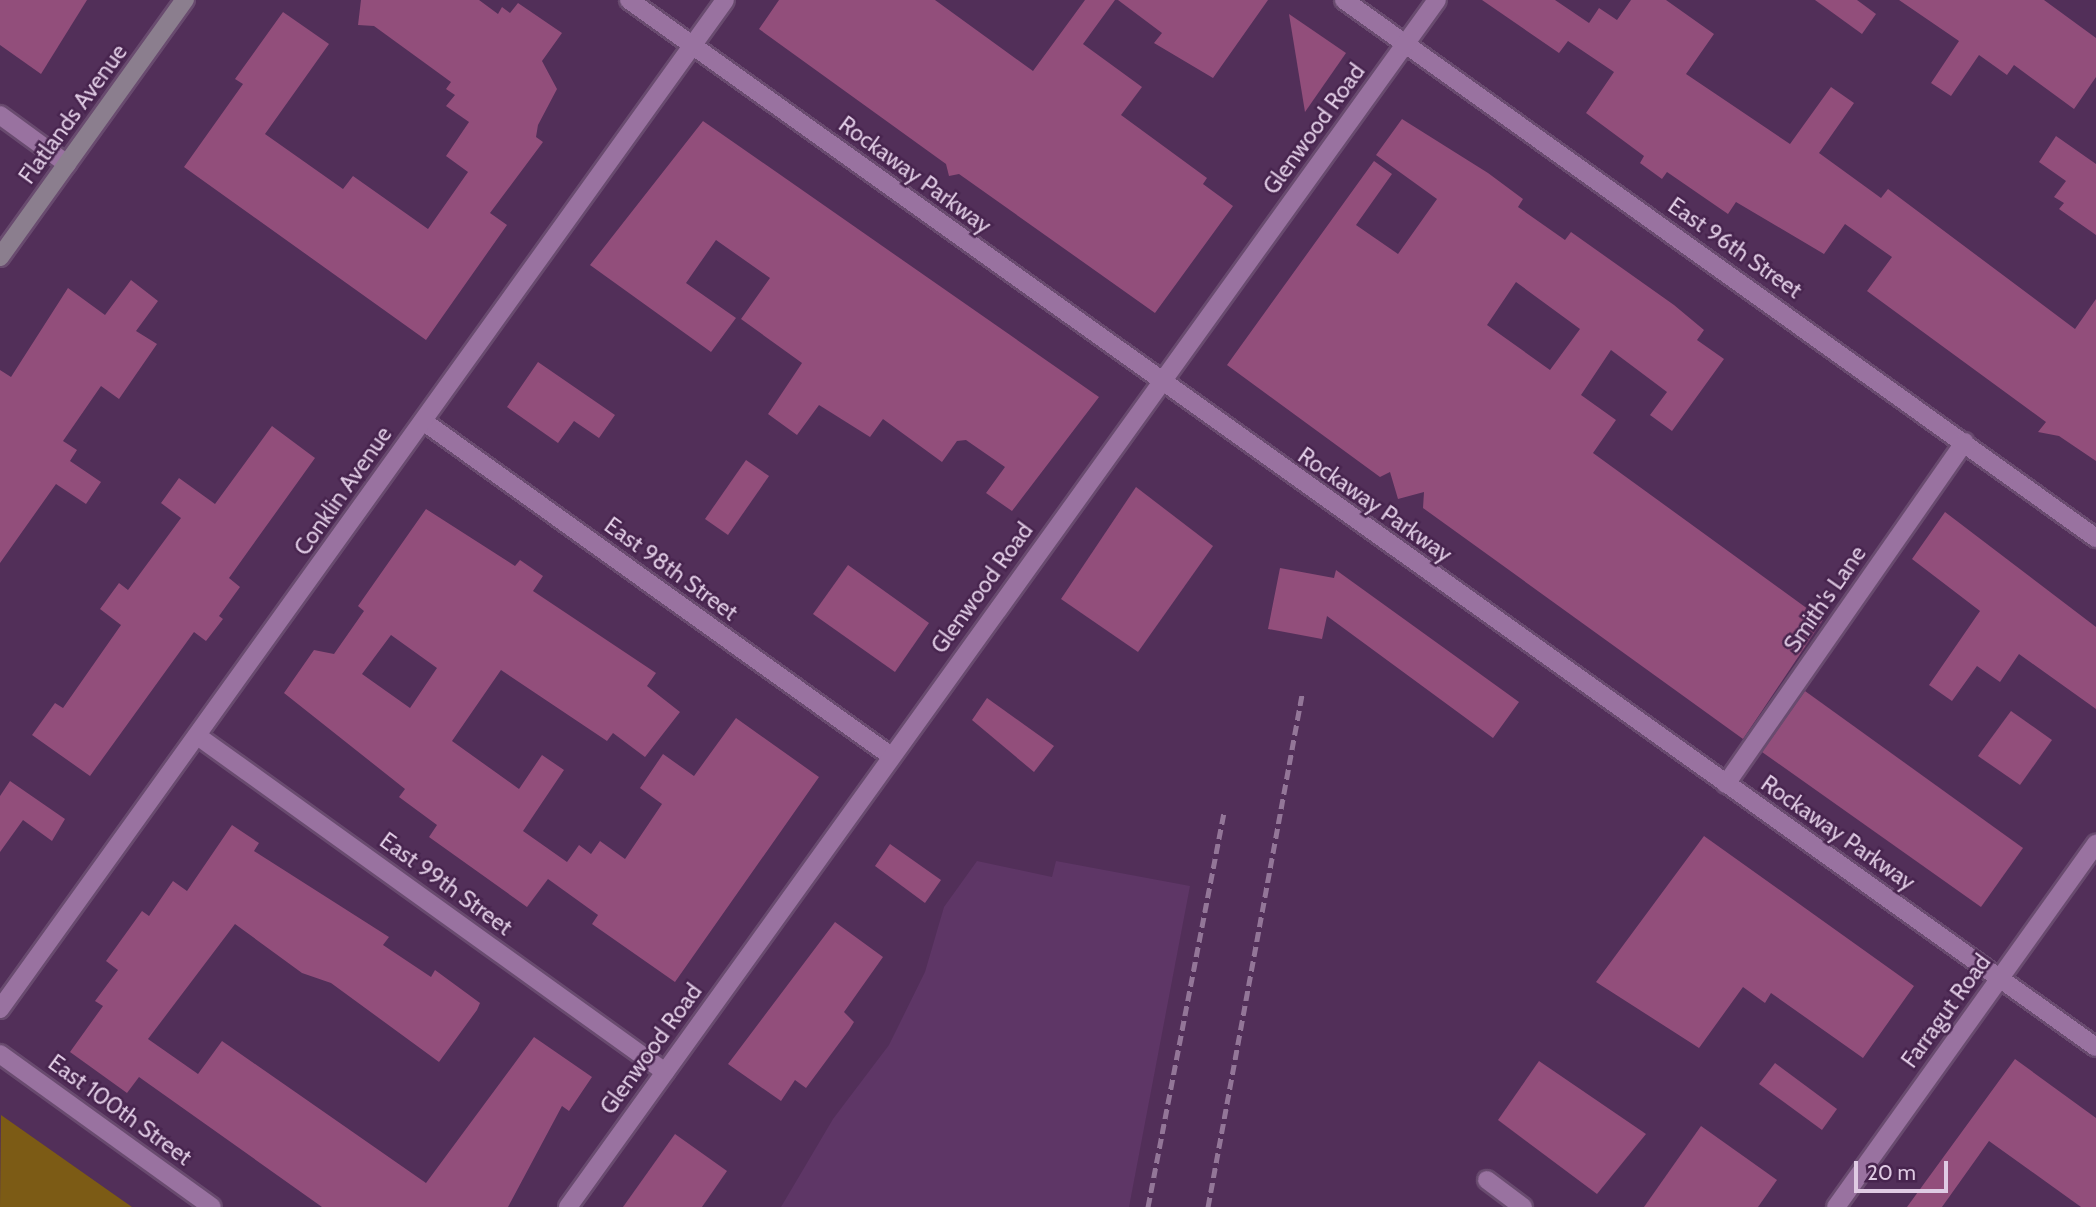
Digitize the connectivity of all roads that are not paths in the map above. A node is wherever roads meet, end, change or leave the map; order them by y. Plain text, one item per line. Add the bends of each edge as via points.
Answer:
1 (185, 0) edge
2 (629, 0) edge
3 (725, 0) edge
4 (1344, 0) edge
5 (1437, 0) edge
6 (1405, 44) junction
7 (692, 46) junction
8 (0, 115) edge
9 (67, 164) junction
10 (0, 257) edge
11 (1160, 382) junction
12 (423, 421) junction
13 (1965, 442) junction
14 (2096, 538) edge
15 (199, 737) junction
16 (891, 756) junction
17 (1726, 784) junction
18 (2096, 844) edge
19 (2000, 978) junction
20 (0, 1009) edge
21 (2096, 1047) edge
22 (0, 1054) edge
23 (665, 1072) junction
24 (1487, 1181) dead end
25 (212, 1207) edge
26 (568, 1207) edge
27 (1523, 1207) edge
28 (1836, 1207) edge

1 - 9 main road, Flatlands Avenue
2 - 7 street, Rockaway Parkway
3 - 7 street, Conklin Avenue
4 - 6 street, East 96th Street
5 - 6 street, Glenwood Road
6 - 11 street, Glenwood Road
6 - 13 street, East 96th Street
7 - 11 street, Rockaway Parkway
7 - 12 street, Conklin Avenue
8 - 9 street
9 - 10 main road, Flatlands Avenue
11 - 16 street, Glenwood Road
11 - 17 street, Rockaway Parkway
12 - 15 street, Conklin Avenue
12 - 16 street, East 98th Street
13 - 14 street, East 96th Street
13 - 17 street, Smith's Lane
15 - 20 street, Conklin Avenue
15 - 23 street, East 99th Street
16 - 23 street, Glenwood Road
17 - 19 street, Rockaway Parkway
18 - 19 street, Farragut Road
19 - 21 street, Rockaway Parkway
19 - 28 street, Farragut Road
22 - 25 street, East 100th Street
23 - 26 street, Glenwood Road
24 - 27 street

